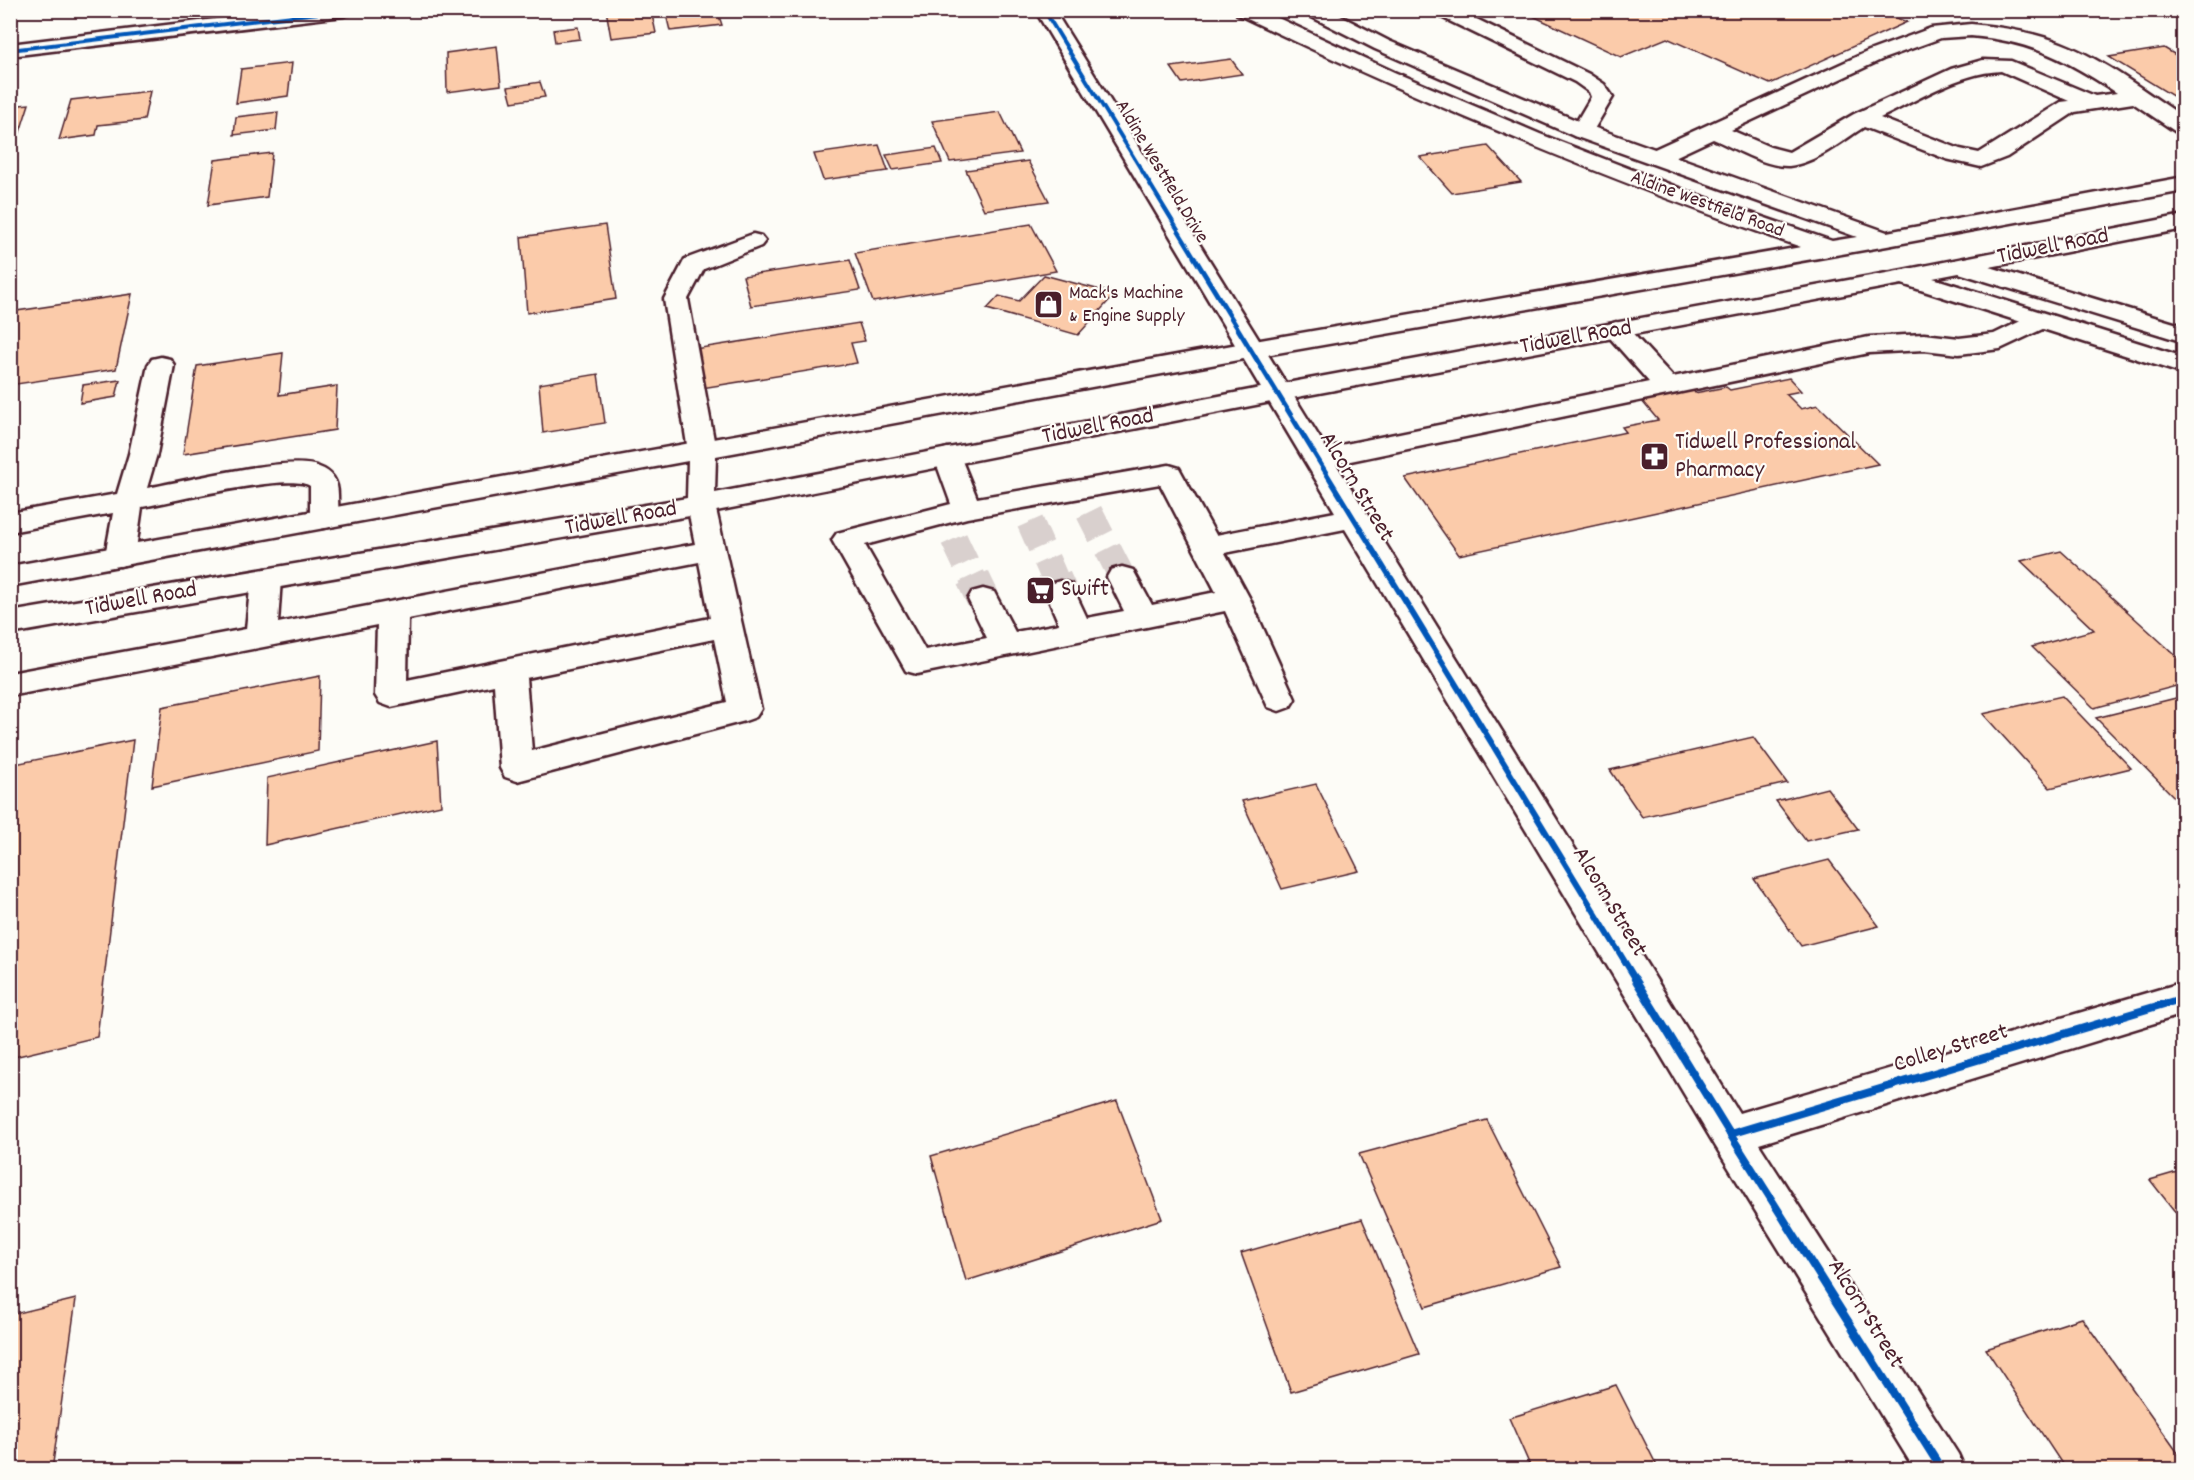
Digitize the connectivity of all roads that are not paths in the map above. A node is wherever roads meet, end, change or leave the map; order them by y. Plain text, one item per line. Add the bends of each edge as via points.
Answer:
1 (343, 10) edge
2 (1044, 10) edge
3 (1244, 10) edge
4 (1313, 10) edge
5 (1442, 10) edge
6 (1382, 45) junction
7 (10, 50) edge
8 (1347, 61) junction
9 (2137, 96) junction
10 (2092, 103) junction
11 (1862, 119) junction
12 (2184, 127) edge
13 (1582, 130) junction
14 (1714, 131) junction
15 (1656, 157) junction
16 (2184, 184) edge
17 (2184, 222) edge
18 (1887, 239) junction
19 (753, 241) dead end
20 (1831, 249) junction
21 (1962, 266) junction
22 (1904, 277) junction
23 (2040, 321) junction
24 (1616, 330) junction
25 (2184, 334) edge
26 (1250, 350) junction
27 (161, 366) dead end
28 (2184, 366) edge
29 (1666, 386) junction
30 (1276, 393) junction
31 (702, 451) junction
32 (948, 457) junction
33 (1317, 459) junction
34 (129, 500) junction
35 (701, 505) junction
36 (1353, 518) junction
37 (324, 519) junction
38 (954, 521) junction
39 (10, 523) edge
40 (1207, 547) junction
41 (712, 550) junction
42 (120, 556) junction
43 (10, 576) edge
44 (1122, 577) tunnel mouth
45 (266, 579) junction
46 (1060, 591) tunnel mouth
47 (983, 599) tunnel mouth
48 (1235, 599) junction
49 (393, 612) junction
50 (1143, 618) junction
51 (10, 623) edge
52 (728, 625) junction
53 (1077, 631) junction
54 (261, 637) junction
55 (1006, 646) junction
56 (509, 670) junction
57 (10, 685) edge
58 (1279, 699) dead end
59 (2184, 998) edge
60 (1730, 1134) junction
61 (1942, 1470) edge

1 - 7 main road
2 - 26 main road, Aldine Westfield Drive
3 - 8 main road, Aldine Westfield Road
4 - 6 main road, Aldine Westfield Road
5 - 13 main road via 1597,88 1602,97
6 - 8 main road
6 - 13 main road, Aldine Westfield Road
8 - 20 main road, Aldine Westfield Road via 1555,149
9 - 10 main road
9 - 12 main road
9 - 14 main road via 2096,70 2034,40 1971,30 1938,32 1876,55
10 - 11 main road via 2004,65 1983,66 1958,73
10 - 11 main road via 2069,107 2000,153 1981,160 1954,154
11 - 14 main road via 1788,159
13 - 15 main road, Aldine Westfield Road
14 - 15 main road
15 - 18 main road, Aldine Westfield Road
16 - 18 main road, Tidwell Road
17 - 21 main road, Tidwell Road
18 - 20 main road, Tidwell Road
18 - 21 main road, Aldine Westfield Road
19 - 31 main road via 694,264 676,299
20 - 22 main road, Aldine Westfield Road
20 - 26 main road, Tidwell Road
21 - 22 main road, Tidwell Road
21 - 25 main road, Aldine Westfield Road
22 - 23 main road, Aldine Westfield Road
22 - 24 main road, Tidwell Road
23 - 28 main road, Aldine Westfield Road
23 - 29 main road via 2000,341 1959,346 1924,342 1869,345
24 - 29 main road
24 - 30 main road, Tidwell Road
26 - 30 main road, Alcorn Street
26 - 31 main road, Tidwell Road
27 - 34 main road
29 - 33 main road
30 - 32 main road, Tidwell Road
30 - 33 main road, Alcorn Street
31 - 35 main road
31 - 37 main road, Tidwell Road
32 - 35 main road, Tidwell Road
32 - 38 main road
33 - 36 main road, Alcorn Street
34 - 37 main road via 276,473 310,473 324,483
34 - 39 main road
34 - 42 main road
35 - 41 main road
35 - 45 main road, Tidwell Road
36 - 40 main road
36 - 60 main road, Alcorn Street
37 - 42 main road, Tidwell Road
38 - 40 main road via 1083,501 1169,474
38 - 55 main road via 847,540 917,663
40 - 48 main road
41 - 49 main road
41 - 52 main road
42 - 43 main road, Tidwell Road
44 - 50 main road
45 - 51 main road, Tidwell Road
45 - 54 main road
46 - 53 main road
47 - 55 main road
48 - 50 main road
48 - 58 main road
49 - 54 main road
49 - 56 main road via 391,695
50 - 53 main road
52 - 56 main road
52 - 56 main road via 745,709 517,768
53 - 55 main road
54 - 57 main road
59 - 60 main road, Colley Street
60 - 61 main road, Alcorn Street

